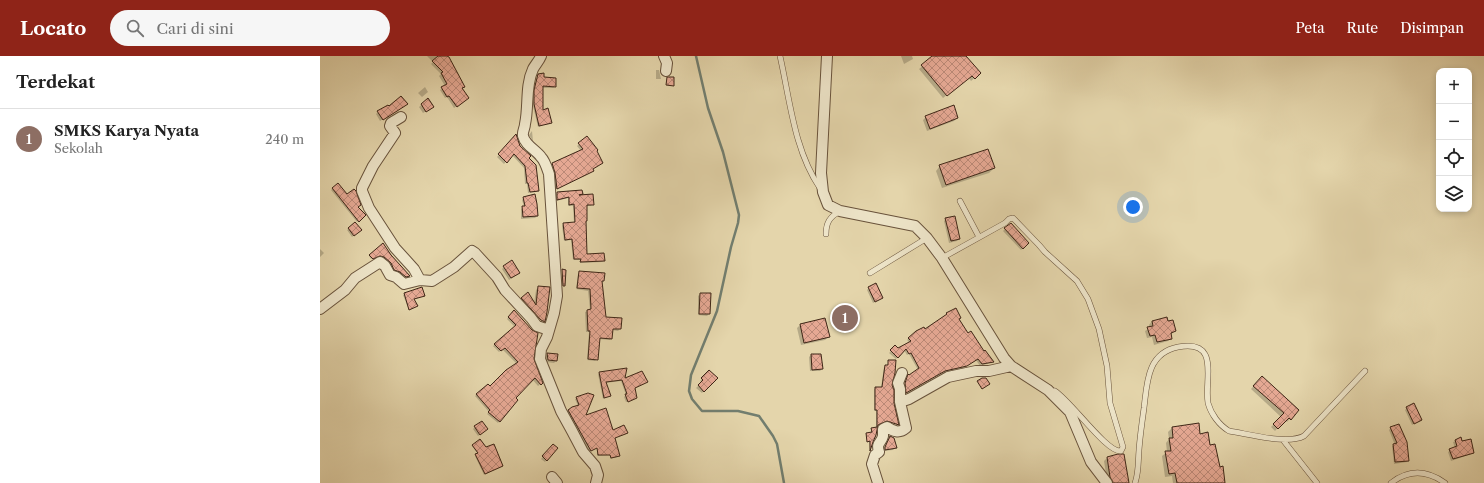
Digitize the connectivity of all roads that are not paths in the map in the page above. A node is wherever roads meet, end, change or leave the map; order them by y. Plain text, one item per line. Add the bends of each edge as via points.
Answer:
1 (541, 56) edge
2 (664, 56) edge
3 (780, 56) edge
4 (827, 56) edge
5 (666, 71) dead end
6 (401, 117) dead end
7 (823, 192) junction
8 (960, 201) dead end
9 (840, 211) junction
10 (826, 234) dead end
11 (979, 237) junction
12 (927, 238) junction
13 (942, 258) junction
14 (870, 273) dead end
15 (420, 280) junction
16 (320, 310) edge
17 (549, 330) junction
18 (1012, 366) junction
19 (1365, 371) dead end
20 (902, 373) dead end
21 (1048, 390) junction
22 (900, 402) junction
23 (1283, 440) junction
24 (596, 483) edge
25 (878, 483) edge
26 (1107, 483) edge
27 (1135, 483) edge
28 (1317, 483) edge
29 (1391, 483) edge
30 (1445, 483) edge

1 - 17 street via 531,75 523,136 542,157 549,174 557,296
2 - 5 street via 667,63
3 - 7 lane via 798,138 810,172
4 - 7 street via 821,173
6 - 15 street via 391,123 395,134 373,166 362,191 369,208 395,248 414,269
7 - 9 street via 828,205
8 - 11 lane
9 - 10 lane via 828,220
9 - 12 street via 915,226
11 - 13 lane
11 - 21 lane via 1013,218 1082,288 1099,329 1107,366 1110,403 1123,449 1119,451 1110,448 1063,397
12 - 13 street
12 - 14 lane
13 - 18 street via 1004,358
15 - 16 street via 404,284 390,275 380,262 355,278 345,290
15 - 17 street via 428,282 437,279 472,251 537,326
17 - 24 street via 541,349 540,359 572,431 583,452 595,466 598,475
18 - 21 street
18 - 22 street via 989,371 976,370 948,377
19 - 23 lane via 1304,436
20 - 22 street via 898,383
21 - 26 street via 1070,412 1091,462
22 - 25 street via 906,428 896,432 887,427 884,429 883,437 878,442 879,452 872,464
23 - 27 lane via 1223,428 1209,404 1207,357 1195,348 1187,346 1167,349 1149,374
23 - 28 lane
29 - 30 lane via 1398,478 1419,472 1430,474

